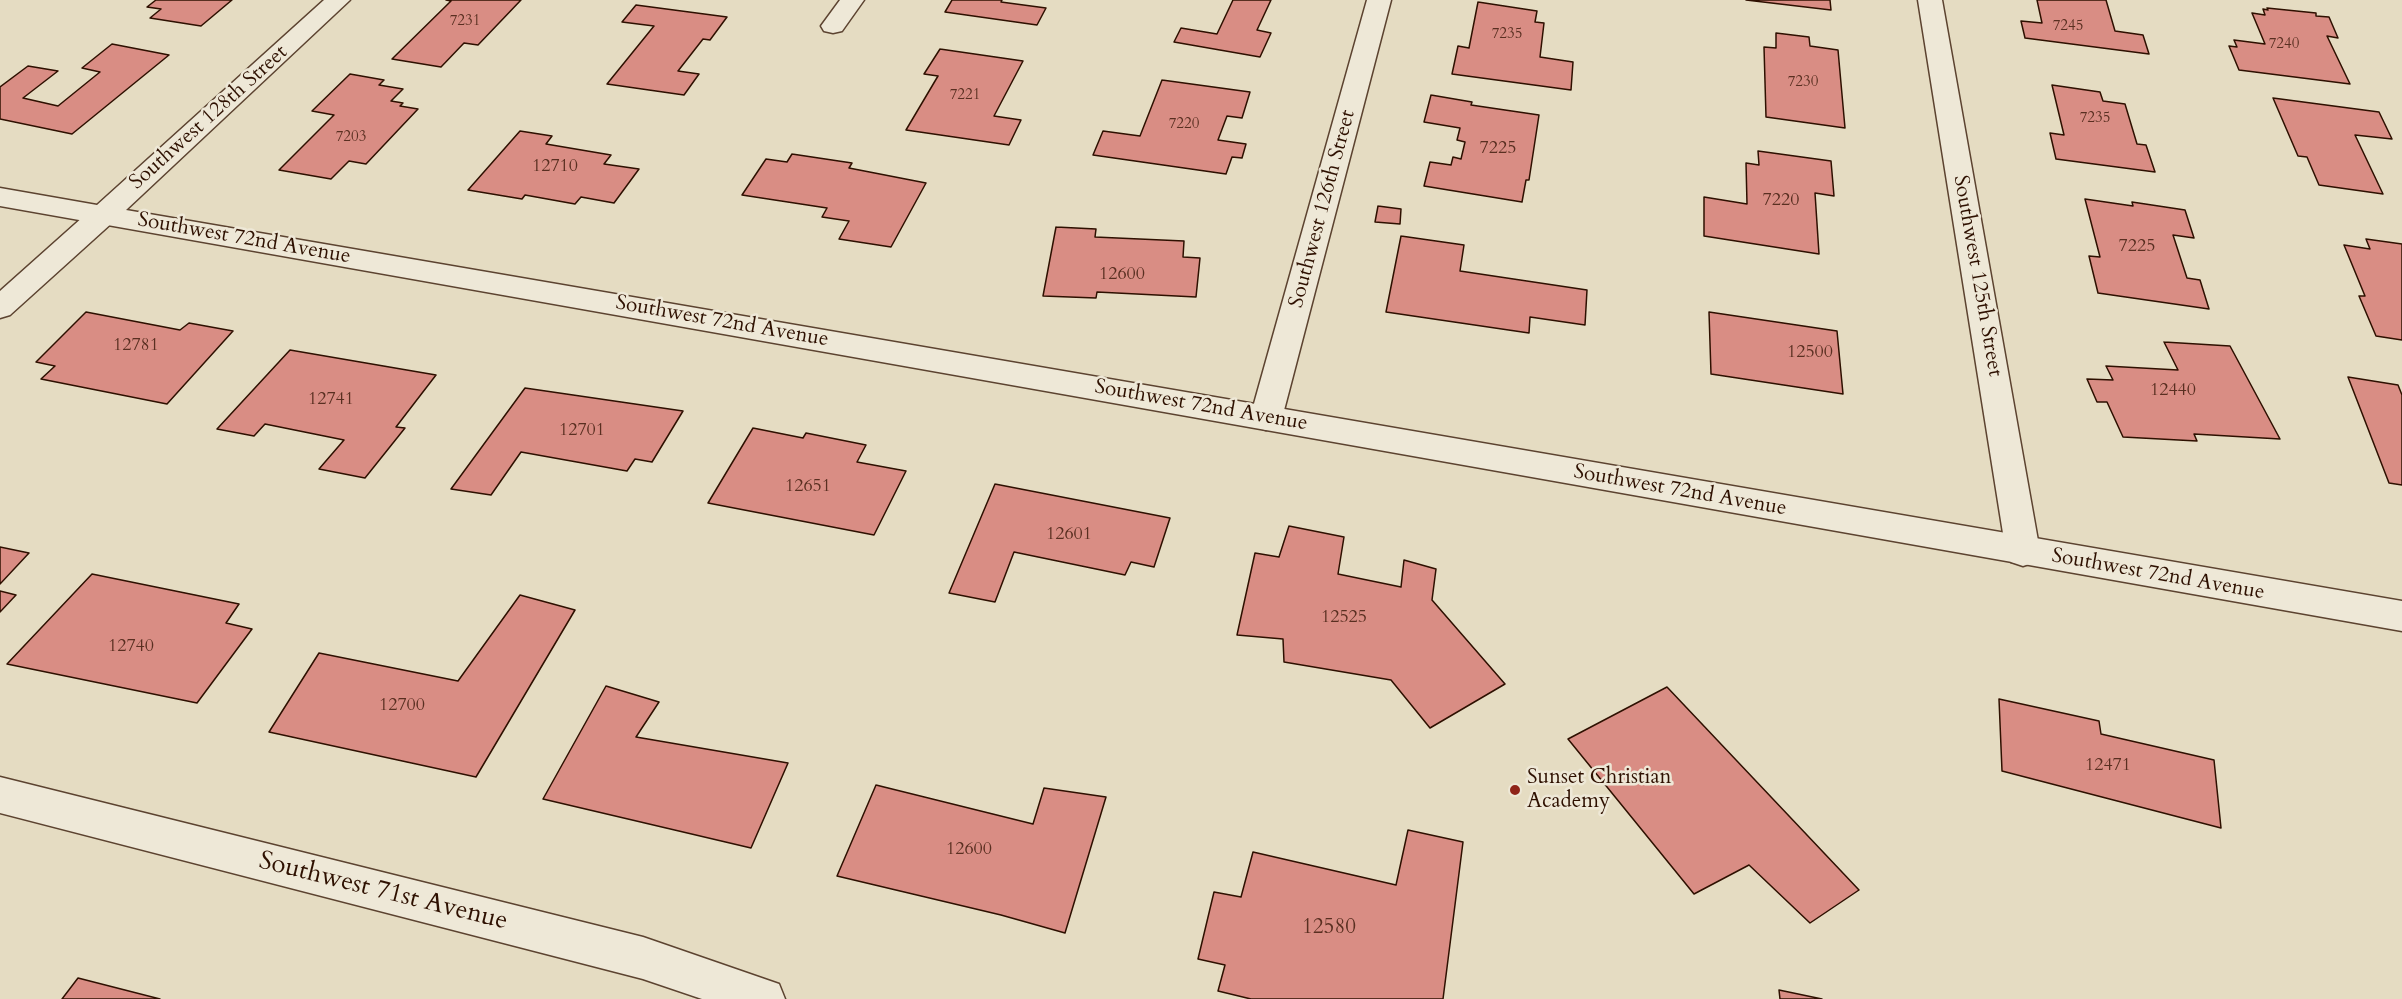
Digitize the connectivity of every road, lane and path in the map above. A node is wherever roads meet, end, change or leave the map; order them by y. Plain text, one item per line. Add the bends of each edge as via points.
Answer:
1 (338, 0) edge
2 (852, 0) edge
3 (1379, 0) edge
4 (1930, 0) edge
5 (833, 26) dead end
6 (0, 197) edge
7 (103, 215) junction
8 (0, 308) edge
9 (1266, 418) junction
10 (2023, 552) junction
11 (2402, 616) edge
12 (0, 795) edge
13 (764, 999) edge

1 - 7 street, Southwest 128th Street
2 - 5 street
3 - 9 street, Southwest 126th Street
4 - 10 street, Southwest 125th Street
6 - 7 street, Southwest 72nd Avenue
7 - 8 street, Southwest 128th Street
7 - 9 street, Southwest 72nd Avenue
9 - 10 street, Southwest 72nd Avenue
10 - 11 street, Southwest 72nd Avenue
12 - 13 street, Southwest 71st Avenue via 643,958

